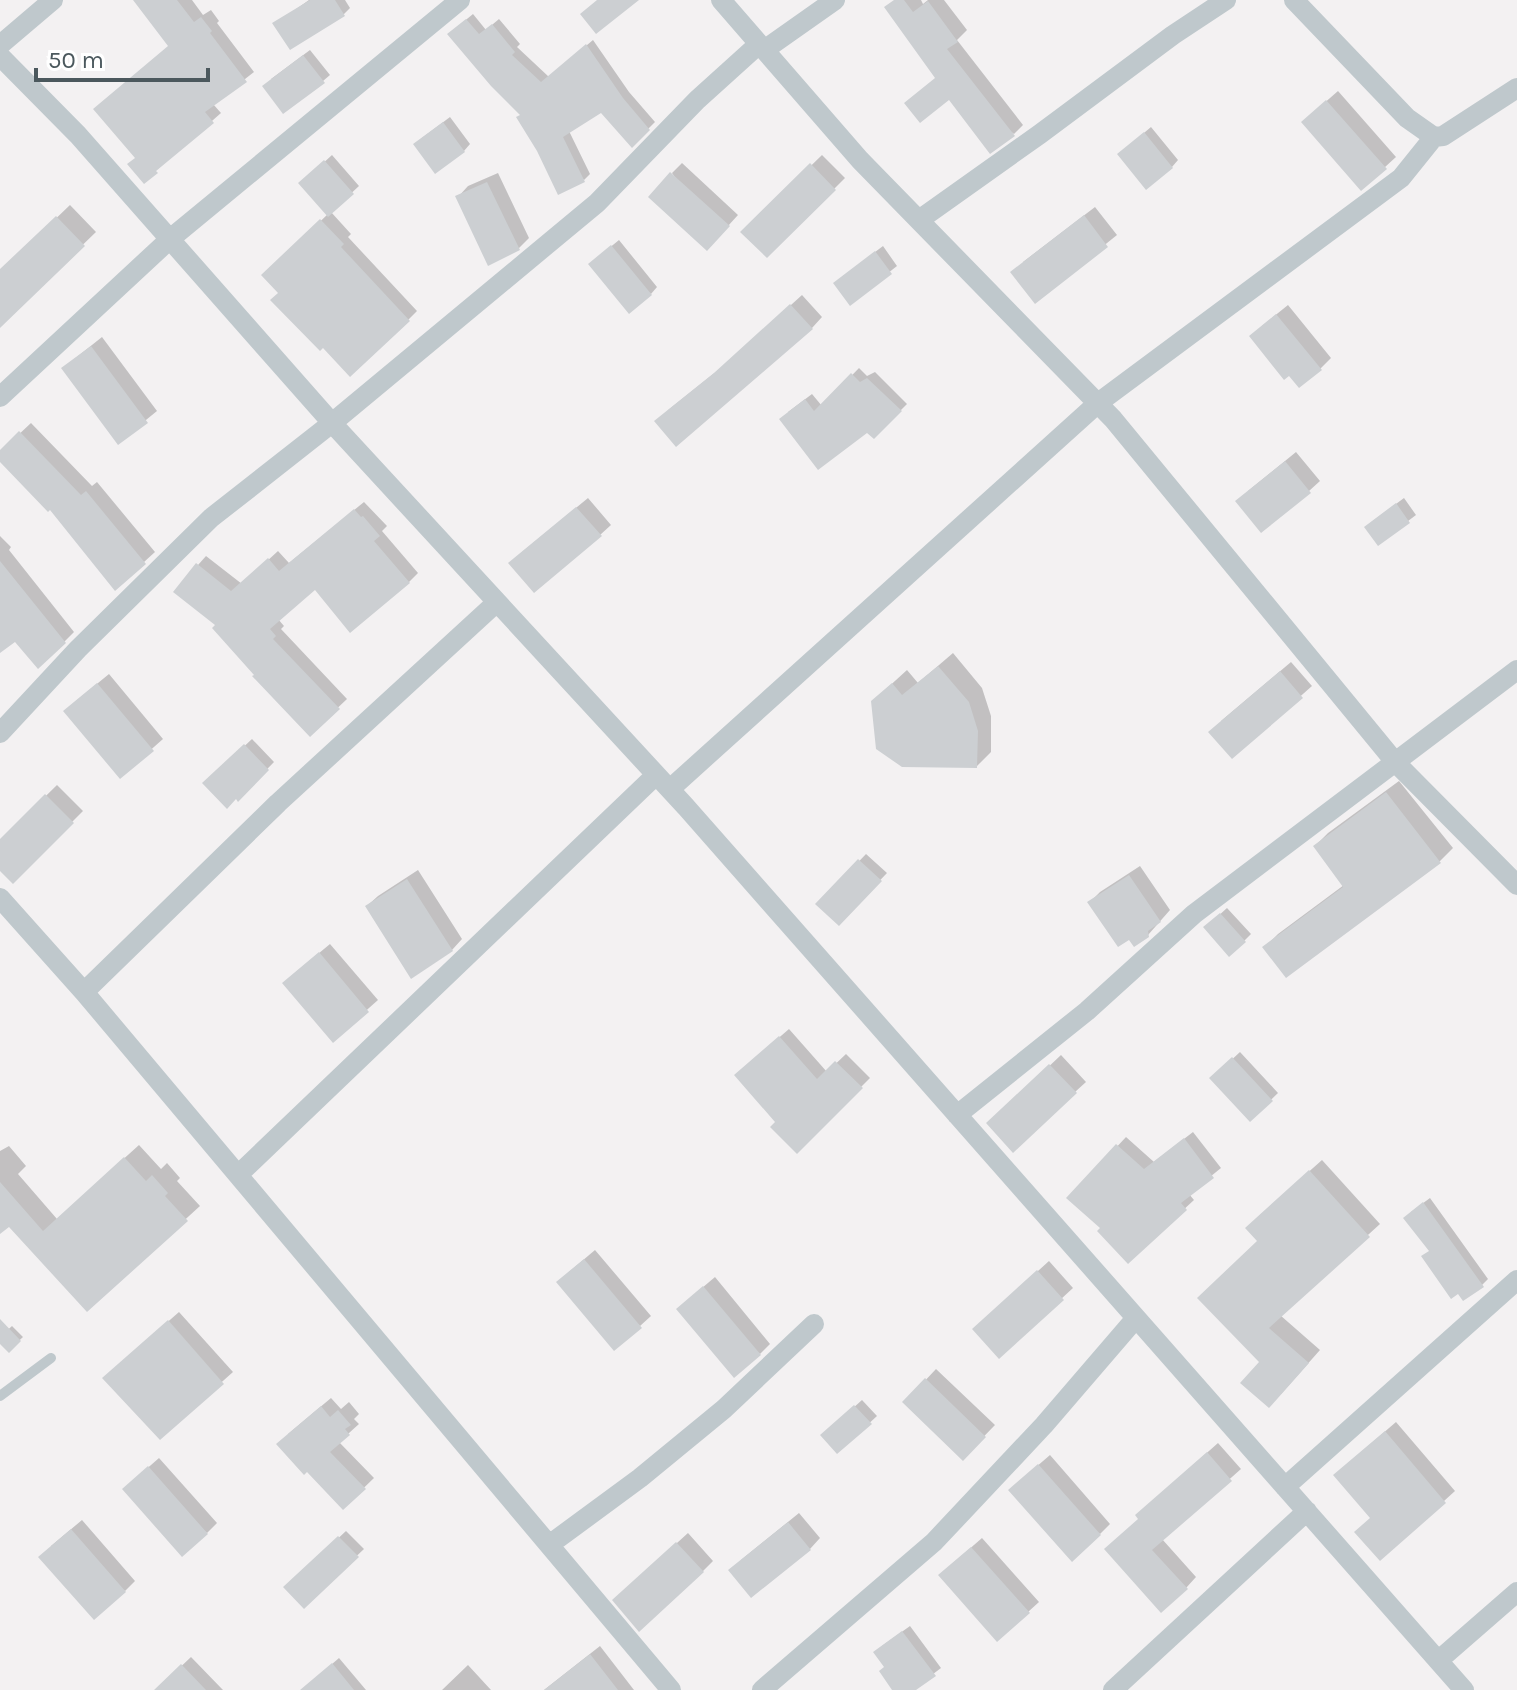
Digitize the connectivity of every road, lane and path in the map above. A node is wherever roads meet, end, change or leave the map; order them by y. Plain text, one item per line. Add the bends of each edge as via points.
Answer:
1 (53, 0) edge
2 (460, 0) edge
3 (721, 0) edge
4 (835, 0) edge
5 (1226, 0) edge
6 (1294, 0) edge
7 (0, 45) edge
8 (762, 47) junction
9 (0, 56) edge
10 (1517, 88) edge
11 (1434, 137) junction
12 (919, 220) junction
13 (170, 239) junction
14 (0, 397) edge
15 (1098, 403) junction
16 (332, 423) junction
17 (497, 602) junction
18 (1517, 670) edge
19 (0, 733) edge
20 (1396, 763) junction
21 (663, 782) junction
22 (1517, 885) edge
23 (0, 898) edge
24 (84, 992) junction
25 (957, 1115) junction
26 (238, 1175) junction
27 (1517, 1280) edge
28 (1136, 1318) junction
29 (814, 1324) dead end
30 (51, 1358) dead end
31 (0, 1396) edge
32 (1285, 1487) junction
33 (1307, 1511) junction
34 (549, 1545) junction
35 (1517, 1592) edge
36 (1439, 1660) junction
37 (671, 1690) edge
38 (762, 1690) edge
39 (1113, 1690) edge
40 (1464, 1690) edge

1 - 7 street
2 - 13 street
3 - 8 street
4 - 8 street
5 - 12 street
6 - 11 street via 1407,118
8 - 12 street
8 - 16 street via 697,100 597,203
9 - 13 street
10 - 11 street
11 - 15 street via 1401,178
12 - 15 street
13 - 14 street
13 - 16 street
15 - 20 street
15 - 21 street
16 - 17 street
16 - 19 street via 211,518
17 - 21 street
17 - 24 street via 278,803
18 - 20 street
20 - 22 street
20 - 25 street via 1194,914 1087,1011
21 - 25 street
21 - 26 street
23 - 24 street
24 - 26 street
25 - 28 street
26 - 34 street
27 - 32 street
28 - 32 street
28 - 38 street via 934,1542
29 - 34 street via 724,1409
30 - 31 lane
32 - 33 street
33 - 36 street
33 - 39 street
34 - 37 street
35 - 36 street
36 - 40 street

